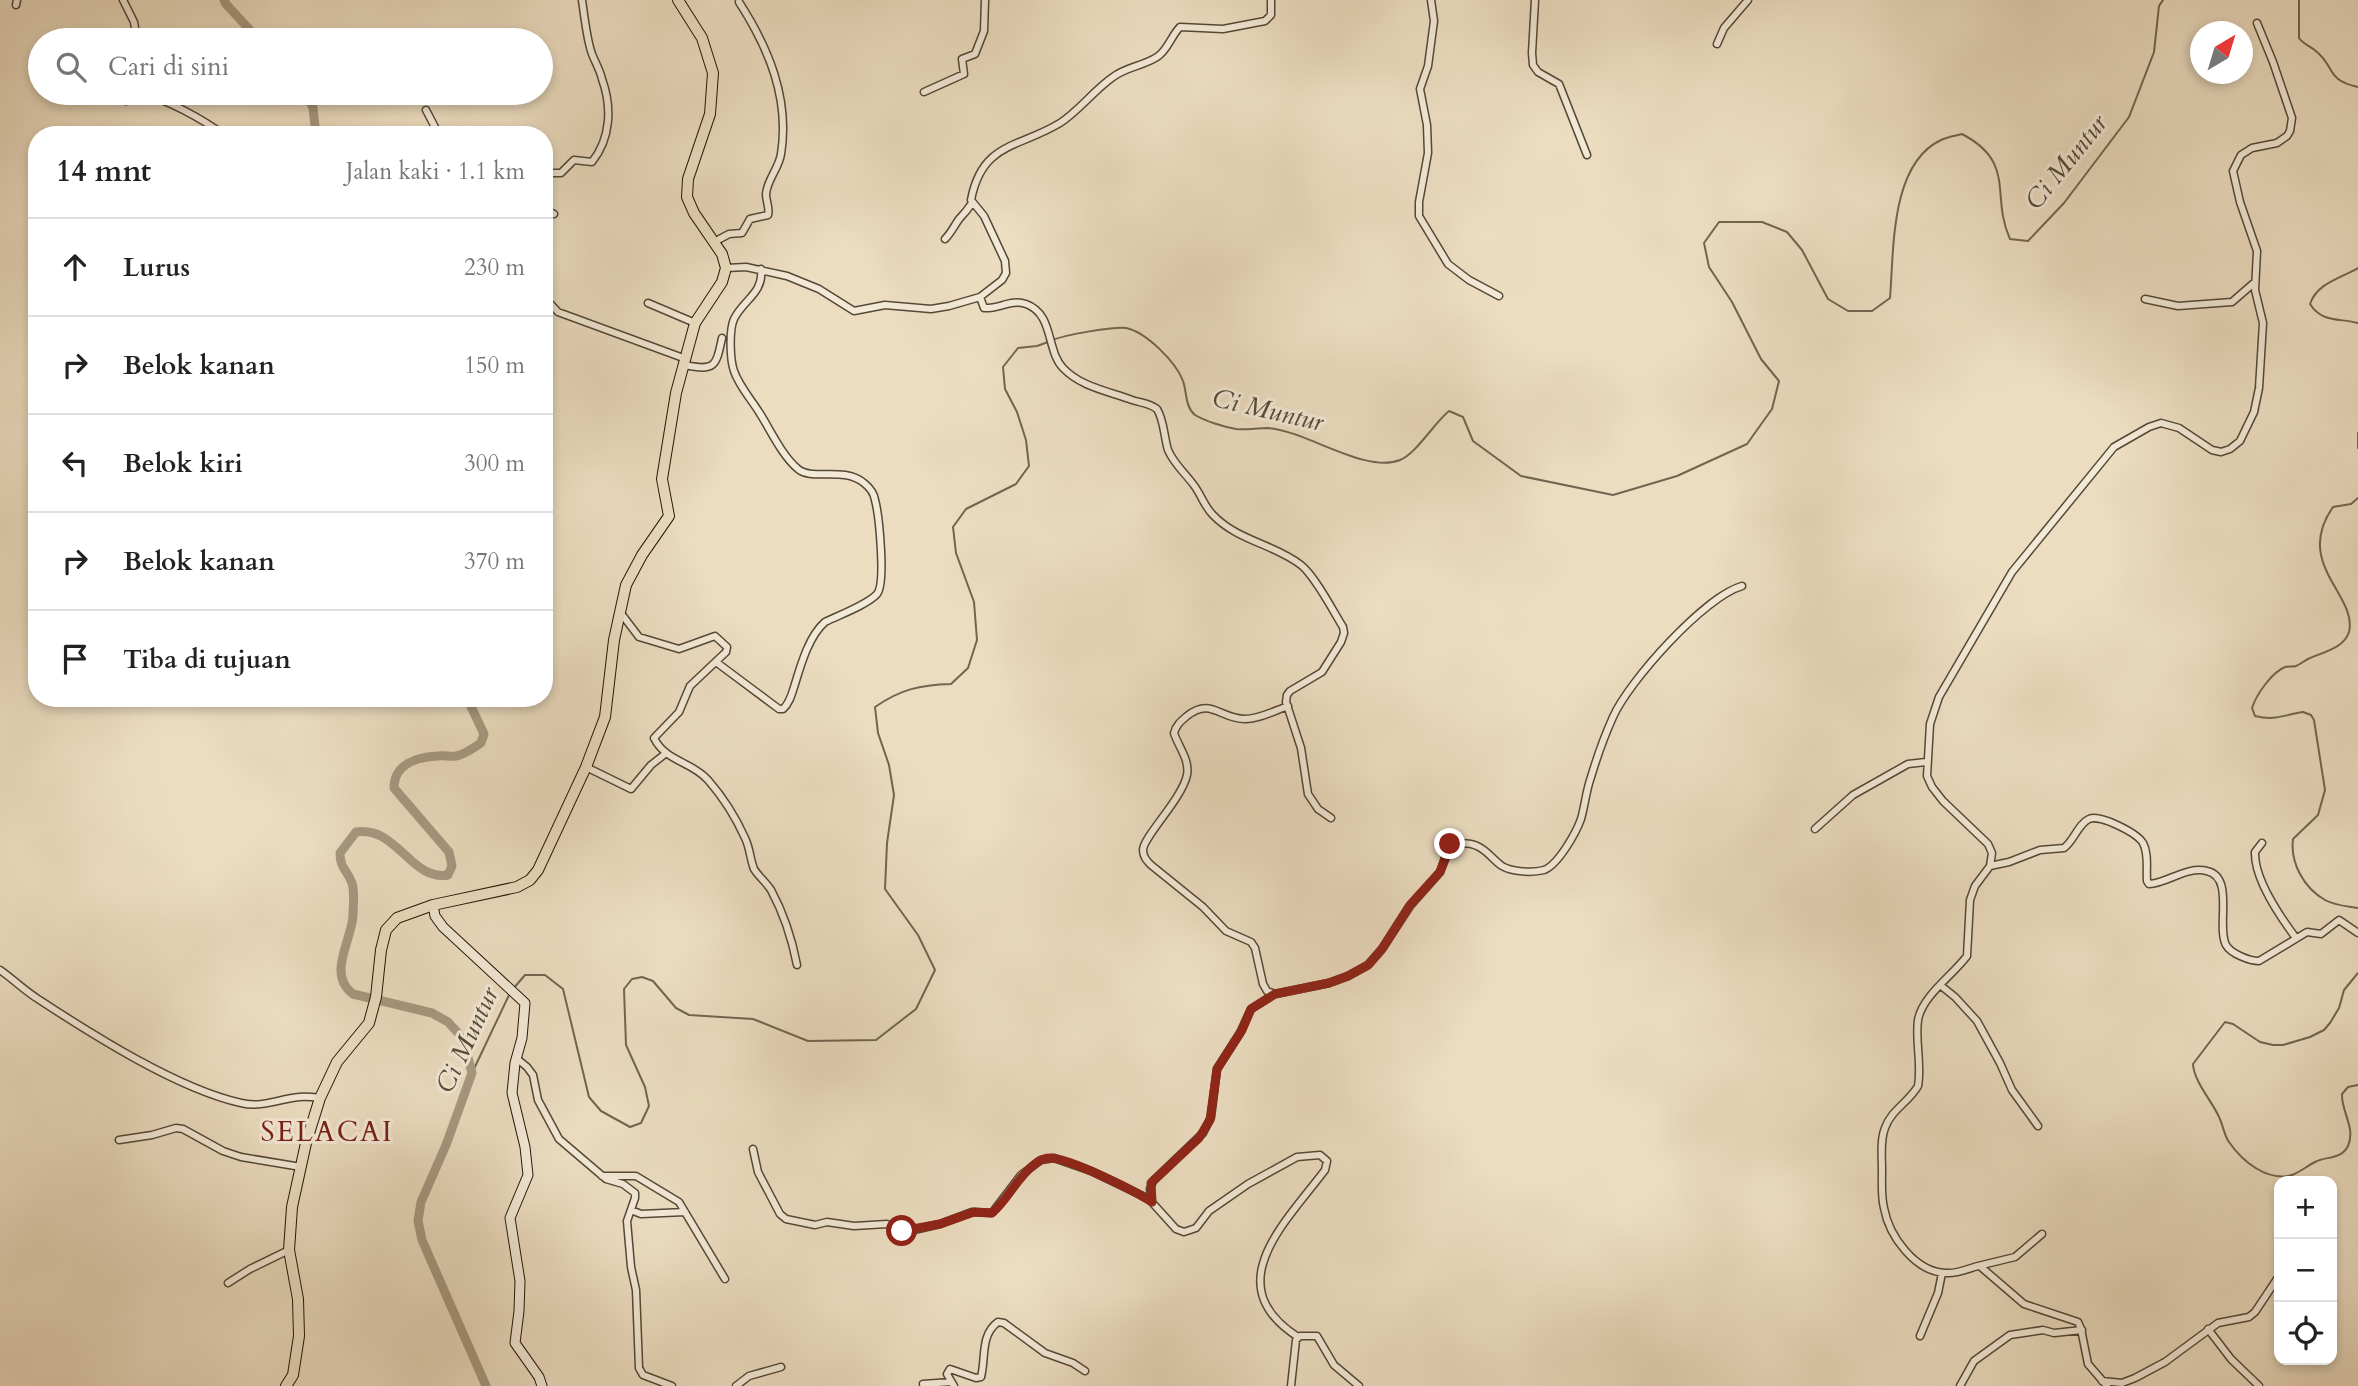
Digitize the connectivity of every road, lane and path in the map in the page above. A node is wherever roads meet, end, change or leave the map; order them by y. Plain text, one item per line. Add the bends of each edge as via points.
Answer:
1 (123, 0) edge
2 (582, 0) edge
3 (678, 0) edge
4 (985, 0) edge
5 (1270, 0) edge
6 (1431, 0) edge
7 (1535, 0) edge
8 (1748, 0) edge
9 (739, 2) edge
10 (2257, 23) dead end
11 (135, 28) edge
12 (1717, 44) dead end
13 (924, 92) dead end
14 (170, 105) edge
15 (426, 110) dead end
16 (212, 126) edge
17 (434, 126) edge
18 (1587, 155) dead end
19 (553, 173) edge
20 (972, 203) junction
21 (946, 239) dead end
22 (714, 242) junction
23 (726, 268) junction
24 (761, 270) junction
25 (2255, 282) junction
26 (1499, 296) dead end
27 (980, 297) junction
28 (2145, 299) dead end
29 (648, 303) dead end
30 (553, 307) edge
31 (695, 323) junction
32 (722, 338) dead end
33 (685, 362) junction
34 (1742, 586) dead end
35 (619, 611) junction
36 (716, 662) junction
37 (1288, 706) junction
38 (665, 754) junction
39 (1926, 762) junction
40 (586, 767) junction
41 (1331, 818) dead end
42 (1815, 829) dead end
43 (2262, 843) dead end
44 (1990, 866) junction
45 (433, 905) junction
46 (2358, 933) edge
47 (2296, 939) junction
48 (797, 965) dead end
49 (0, 970) edge
50 (1940, 985) junction
51 (1275, 994) junction
52 (516, 1058) junction
53 (320, 1098) junction
54 (2038, 1126) dead end
55 (119, 1140) dead end
56 (753, 1149) dead end
57 (301, 1167) junction
58 (602, 1176) junction
59 (1152, 1202) junction
60 (631, 1210) junction
61 (685, 1212) junction
62 (2042, 1234) dead end
63 (289, 1250) junction
64 (1978, 1266) junction
65 (1942, 1273) junction
66 (725, 1279) dead end
67 (228, 1283) dead end
68 (2274, 1283) edge
69 (2208, 1329) junction
70 (2082, 1330) junction
71 (1920, 1336) dead end
72 (1298, 1337) junction
73 (782, 1367) dead end
74 (1085, 1371) dead end
75 (923, 1384) dead end
76 (953, 1384) edge
77 (2104, 1384) edge
78 (286, 1386) edge
79 (542, 1386) edge
80 (671, 1386) edge
81 (736, 1386) edge
82 (1291, 1386) edge
83 (1359, 1386) edge
84 (1960, 1386) edge
85 (2259, 1386) edge

1 - 11 street
2 - 19 street via 591,53 607,98 606,134 593,162 574,160 561,173
3 - 22 highway via 702,38 712,73 710,114 686,188 689,204
4 - 13 street via 984,31 975,53 961,59 964,74
5 - 20 street via 1271,15 1265,21 1214,30 1180,27 1158,56 1124,69 1061,122 995,154 976,184
6 - 26 street via 1434,21 1420,89 1428,153 1419,216 1448,264
7 - 18 street via 1533,65 1559,84
8 - 12 street
9 - 22 street via 766,50 777,82 784,131 780,161 766,195 768,215 750,219 742,233
10 - 25 street via 2292,118 2283,140 2252,148 2234,165 2233,178 2258,251
14 - 16 street
15 - 17 street
20 - 21 street
20 - 27 street via 982,213 1006,265 1004,278
22 - 23 highway
23 - 24 street
23 - 31 highway
24 - 27 street via 804,282 858,312 885,305 939,309
24 - 36 street via 759,288 733,322 735,374 797,469 849,475 871,491 878,516 880,586 870,599 819,628 783,709
25 - 28 street via 2232,302 2178,306
25 - 39 street via 2263,323 2259,388 2243,438 2230,449 2217,452 2179,428 2161,423 2110,450 2006,582 1935,706
27 - 37 street via 984,308 1012,302 1036,310 1057,360 1068,373 1092,387 1154,407 1173,461 1208,510 1232,531 1300,564 1317,585 1343,627 1343,635 1322,672 1288,692
29 - 31 street
30 - 33 street
31 - 33 highway
32 - 33 street via 712,367 703,369
33 - 35 highway via 662,479 669,516 631,574
34 - 51 street via 1699,612 1626,694 1601,748 1577,829 1556,861 1545,869 1523,871 1501,866 1479,846 1451,844 1440,872 1410,905 1368,965 1329,983
35 - 36 street via 639,637 679,649 717,636 728,649
35 - 40 highway via 605,717
36 - 38 street via 690,686 679,712 655,736
37 - 41 street via 1308,794
37 - 51 street via 1245,719 1203,707 1182,720 1174,733 1186,763 1186,777 1143,850 1151,865 1224,929 1251,942 1265,988
38 - 40 street via 631,789
38 - 48 street via 704,776 721,797 745,838 753,867 782,914
39 - 42 street via 1908,764 1853,795
39 - 44 street via 1927,776 1937,794 1991,848
40 - 45 highway via 530,880
43 - 47 street via 2255,852 2258,867 2278,913
44 - 47 street via 2040,850 2064,848 2087,820 2100,818 2142,841 2148,883 2180,873 2204,870 2214,874 2222,888 2224,939 2230,950 2259,961
44 - 50 street via 1972,893 1968,956
45 - 52 main road via 443,927 525,1003
45 - 53 highway via 388,926 373,1009 365,1029 337,1062
46 - 47 street via 2339,920 2321,934 2307,932
49 - 53 street via 94,1033 197,1088 258,1105
50 - 54 street via 1977,1021 2012,1090
50 - 65 street via 1918,1021 1917,1086 1883,1133 1882,1196 1900,1243 1919,1264
51 - 59 street via 1251,1009 1217,1069 1210,1120 1199,1138 1151,1183
52 - 58 street via 533,1075 538,1100 559,1139
52 - 79 main road via 512,1093 528,1175 510,1218 520,1281 515,1343
53 - 57 highway
55 - 57 street via 183,1129 241,1157
56 - 59 street via 758,1172 782,1216 816,1225 887,1224 905,1231 974,1212 990,1214 1021,1175 1047,1158 1091,1171
57 - 63 highway
58 - 60 street via 635,1194
58 - 61 street via 636,1176 679,1202
59 - 72 street via 1178,1231 1194,1229 1209,1211 1292,1159 1324,1157 1325,1170 1270,1244 1260,1269 1271,1313
60 - 61 street
60 - 80 street via 627,1221 639,1368 643,1375
61 - 66 street
62 - 64 street via 2015,1257
63 - 67 street
63 - 78 highway via 299,1336 293,1375
64 - 65 street
64 - 70 street via 2024,1304 2075,1321
65 - 71 street
68 - 69 street via 2252,1316 2221,1321
69 - 77 street via 2165,1362 2134,1378
69 - 85 street
70 - 77 street via 2088,1364
70 - 84 street via 2010,1335 1974,1361
72 - 82 street
72 - 83 street via 1317,1336 1334,1365
73 - 81 street via 749,1376
74 - 76 street via 1045,1353 1001,1322 986,1339 981,1377 950,1369 947,1374
75 - 76 street

